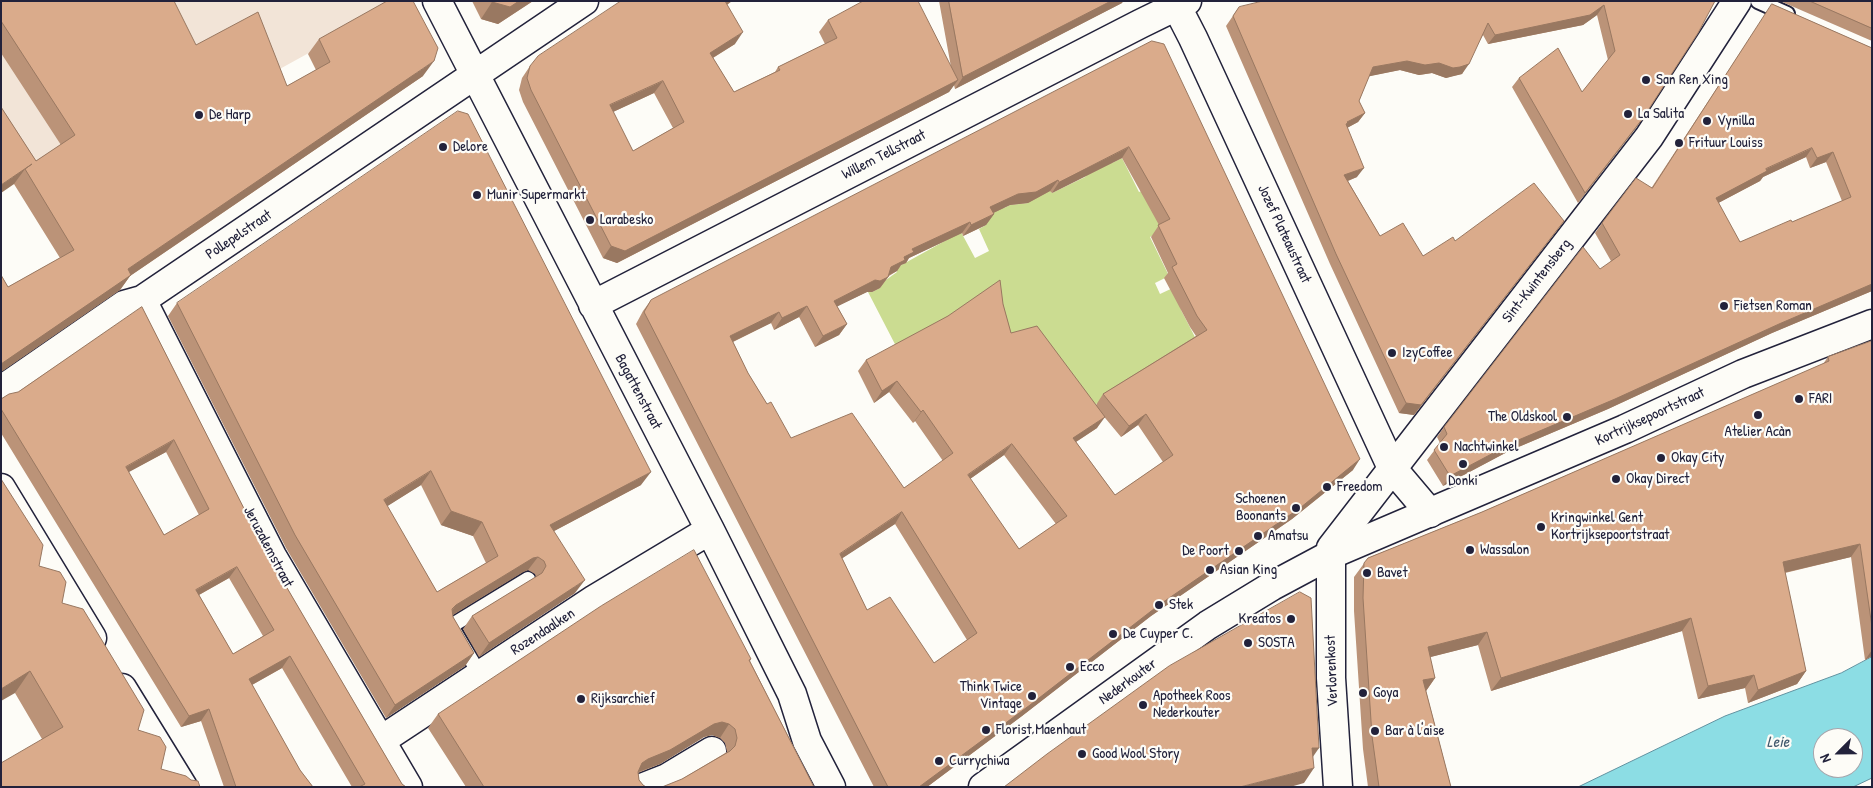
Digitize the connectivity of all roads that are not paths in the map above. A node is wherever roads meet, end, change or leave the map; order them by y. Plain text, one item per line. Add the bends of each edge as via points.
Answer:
1 (437, 1) edge
2 (584, 1) edge
3 (1737, 1) edge
4 (1758, 1) edge
5 (1179, 3) edge
6 (1802, 20) edge
7 (475, 75) junction
8 (142, 300) junction
9 (593, 305) junction
10 (1872, 324) edge
11 (1, 390) edge
12 (1392, 468) junction
13 (1, 488) edge
14 (1430, 513) junction
15 (710, 530) junction
16 (1330, 556) junction
17 (528, 580) edge
18 (479, 673) junction
19 (380, 740) junction
20 (712, 751) dead end
21 (183, 787) edge
22 (408, 787) edge
23 (644, 787) edge
24 (831, 787) edge
25 (983, 787) edge
26 (1338, 787) edge

1 - 7 street, Bagattenstraat
2 - 7 street, Pollepelstraat
3 - 12 street, Sint-Kwintensberg via 1649,137
4 - 6 lane
5 - 9 street, Willem Tellstraat
5 - 12 street, Jozef Plateaustraat
7 - 8 street, Pollepelstraat
7 - 9 street, Bagattenstraat
8 - 11 street, Pollepelstraat via 124,305
8 - 19 street, Jeruzalemstraat via 272,556
9 - 15 street, Bagattenstraat
10 - 14 street, Kortrijksepoortstraat via 1743,374
12 - 14 street
12 - 16 street, Sint-Kwintensberg via 1331,548
13 - 21 street
14 - 16 street, Kortrijksepoortstraat
15 - 18 street, Rozendaalken
15 - 24 street, Bagattenstraat via 792,694 807,741
16 - 25 street, Nederkouter via 1272,586 1201,630
16 - 26 street, Verlorenkost via 1331,678
17 - 18 lane via 451,626
18 - 19 street, Rozendaalken
19 - 22 street, Jeruzalemstraat
20 - 23 street via 667,778

